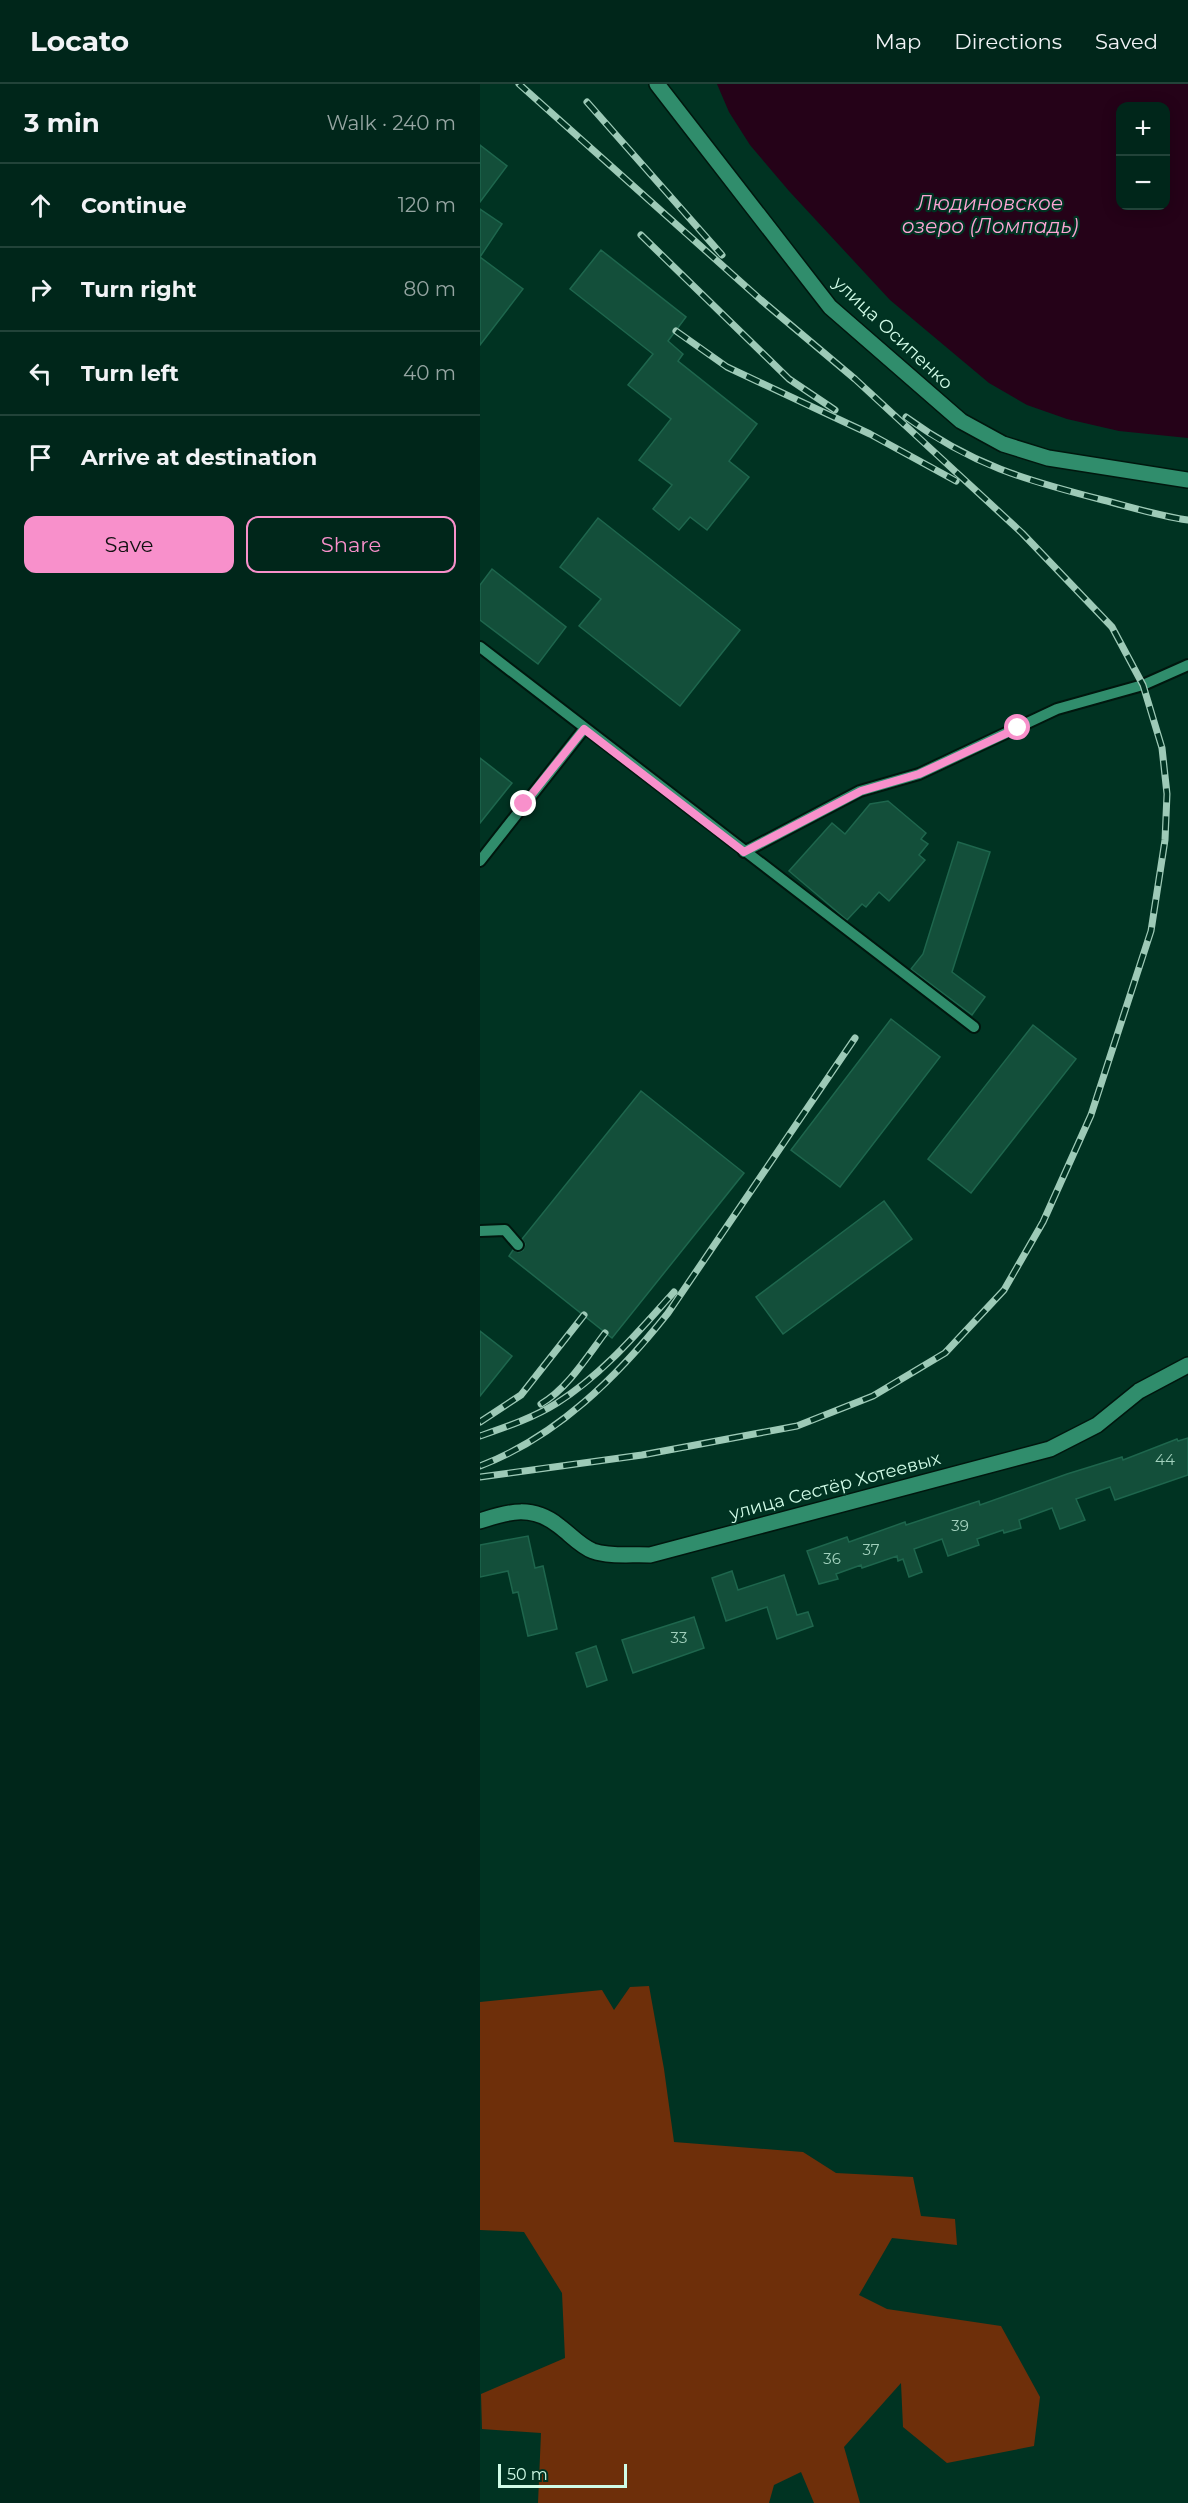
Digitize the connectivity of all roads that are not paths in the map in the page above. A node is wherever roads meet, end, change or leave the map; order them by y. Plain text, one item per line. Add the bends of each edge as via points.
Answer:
1 (657, 84) edge
2 (1188, 480) edge
3 (480, 648) edge
4 (1188, 665) edge
5 (584, 729) junction
6 (744, 852) junction
7 (480, 861) edge
8 (974, 1027) dead end
9 (480, 1231) edge
10 (518, 1245) dead end
11 (1188, 1365) edge
12 (480, 1521) edge

1 - 2 street, улица Осипенко via 830,307 961,421 1003,444 1048,458
3 - 5 lane
4 - 6 lane via 1143,685 1057,709 919,774 861,791
5 - 6 lane
5 - 7 lane
6 - 8 lane
9 - 10 lane via 505,1230
11 - 12 street, улица Сестёр Хотеевых via 1140,1391 1097,1425 1050,1449 650,1555 594,1551 535,1513 507,1512

